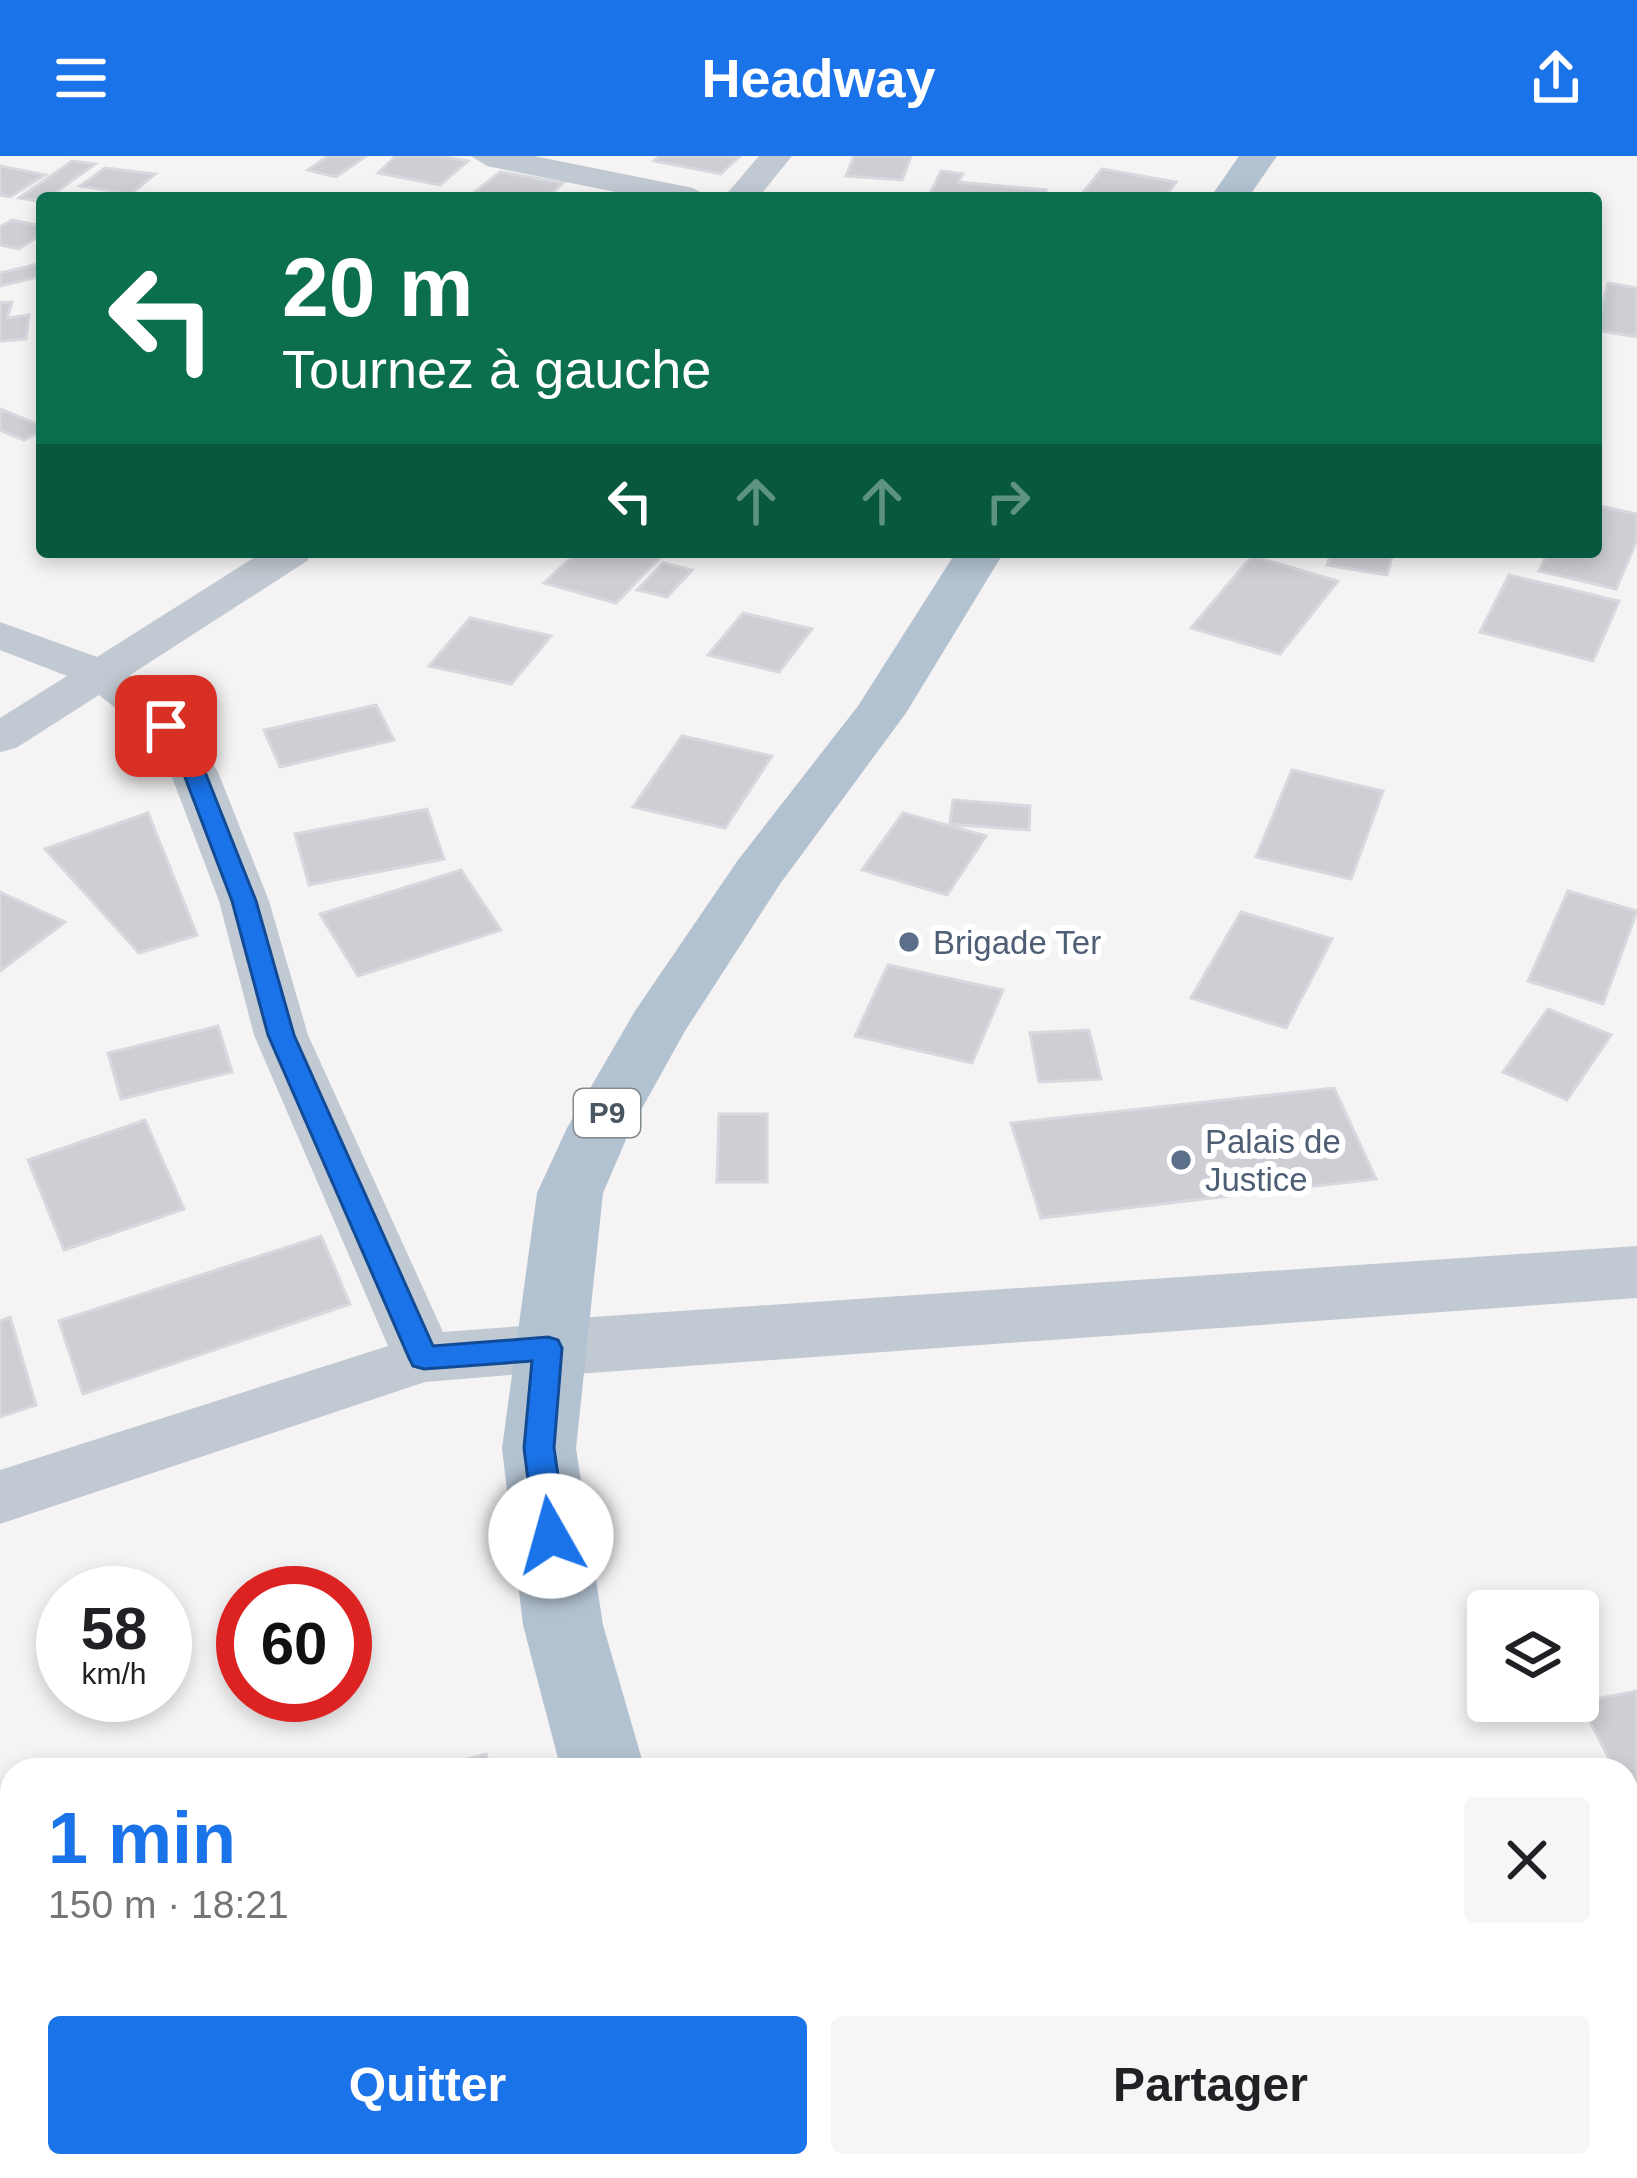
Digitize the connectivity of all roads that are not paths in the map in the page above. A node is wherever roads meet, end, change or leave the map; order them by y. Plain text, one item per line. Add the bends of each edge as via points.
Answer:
1 (488, 156) edge
2 (776, 156) edge
3 (1258, 156) edge
4 (664, 192) edge
5 (745, 192) edge
6 (1232, 192) edge
7 (282, 558) edge
8 (976, 558) edge
9 (0, 634) edge
10 (100, 673) junction
11 (0, 738) edge
12 (1637, 1272) edge
13 (548, 1348) junction
14 (424, 1358) junction
15 (0, 1497) edge
16 (600, 1758) edge

1 - 4 street
2 - 5 street
3 - 6 main road
7 - 10 street
8 - 13 main road, P9 via 880,713 758,873 656,1026 599,1128 570,1193
9 - 10 street
10 - 11 street
10 - 14 street via 166,726 194,772 244,901 281,1035
12 - 13 street
13 - 14 street
13 - 16 main road, P9 via 539,1448 562,1624
14 - 15 street

